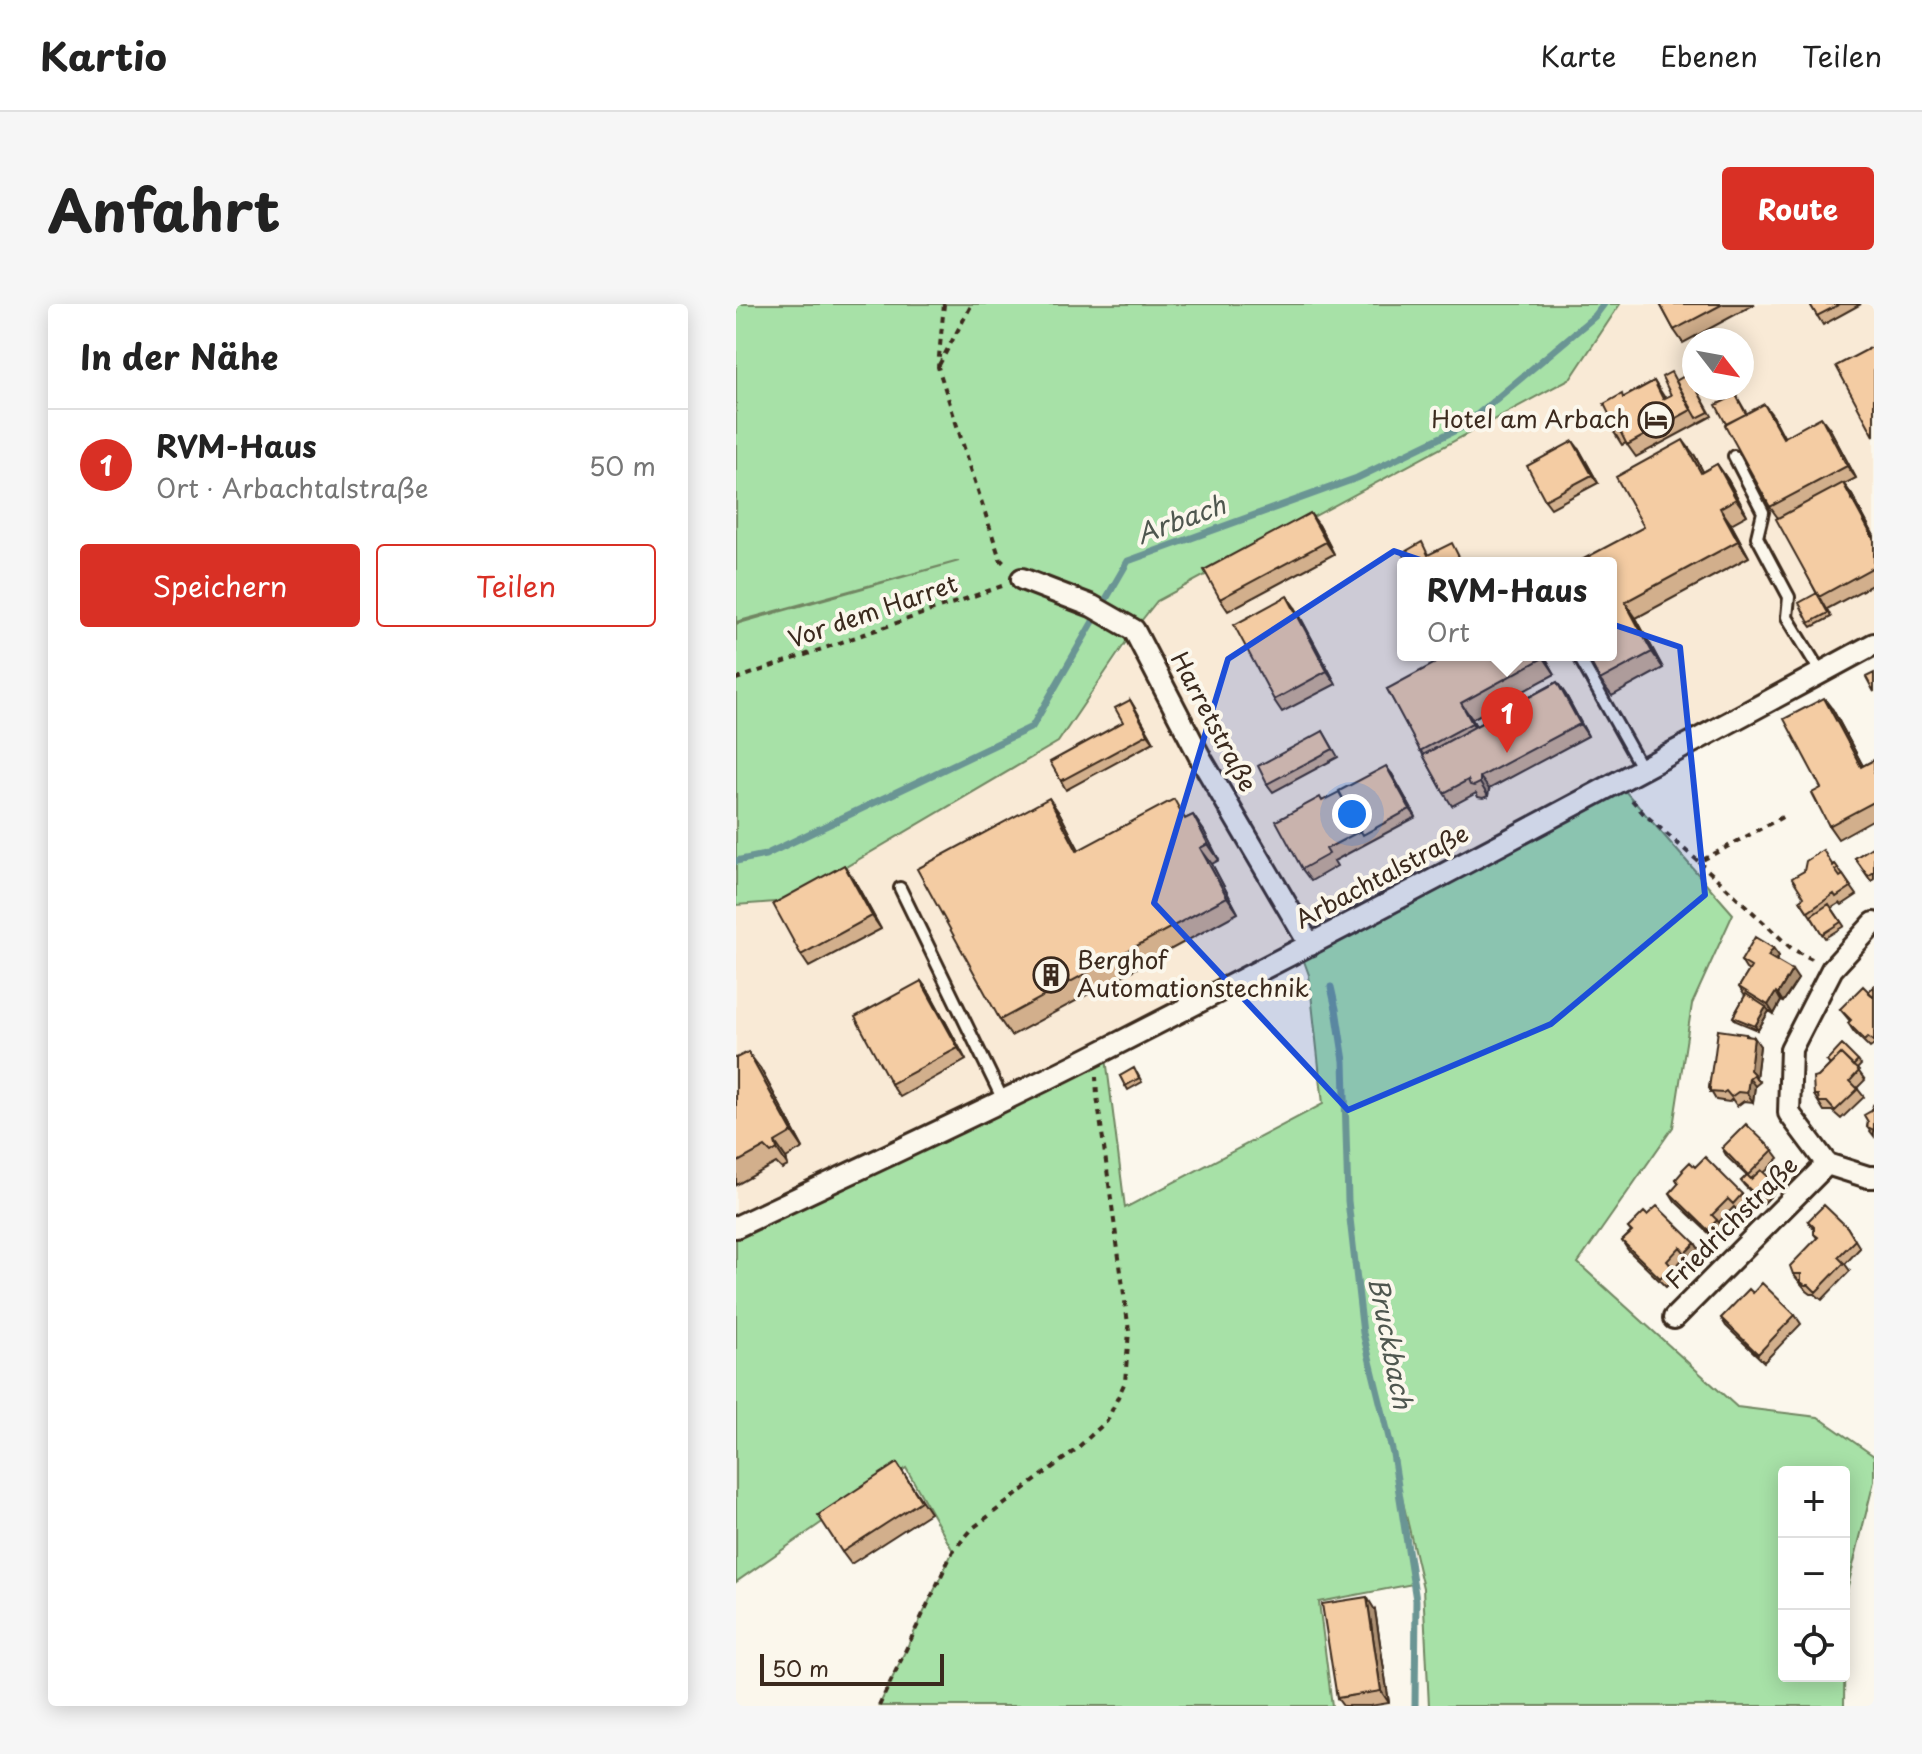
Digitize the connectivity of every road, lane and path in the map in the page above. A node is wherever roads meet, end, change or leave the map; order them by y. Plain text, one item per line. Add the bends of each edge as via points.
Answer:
1 (944, 304) edge
2 (972, 304) edge
3 (938, 367) junction
4 (1734, 456) edge
5 (1022, 579) junction
6 (1874, 644) edge
7 (1581, 661) edge
8 (1821, 673) junction
9 (736, 679) edge
10 (1642, 769) junction
11 (1617, 783) junction
12 (1786, 815) dead end
13 (1699, 862) junction
14 (900, 888) dead end
15 (1874, 923) edge
16 (1310, 945) junction
17 (1792, 949) dead end
18 (1095, 1055) junction
19 (1003, 1100) junction
20 (1827, 1164) junction
21 (1874, 1177) edge
22 (736, 1227) edge
23 (1674, 1318) dead end
24 (879, 1706) edge

1 - 3 path
2 - 3 path
3 - 5 path via 1000,559
4 - 8 lane via 1763,512 1757,537 1789,597 1787,617
5 - 9 path, Vor dem Harret
5 - 16 street, Harretstraße via 1092,606 1134,630 1201,759
6 - 8 street, Arbachtalstraße
7 - 10 lane
8 - 10 street, Arbachtalstraße
10 - 11 street, Arbachtalstraße
11 - 13 path
11 - 16 street, Arbachtalstraße
12 - 13 path
13 - 17 path
14 - 19 lane
15 - 20 street, Friedrichstraße via 1832,969 1791,1049 1789,1113
16 - 18 street, Arbachtalstraße
18 - 19 street, Arbachtalstraße
18 - 24 path via 1129,1331 1125,1382 1107,1421 973,1528 953,1551
19 - 22 street, Arbachtalstraße
20 - 21 street, Friedrichstraße
20 - 23 street, Friedrichstraße

